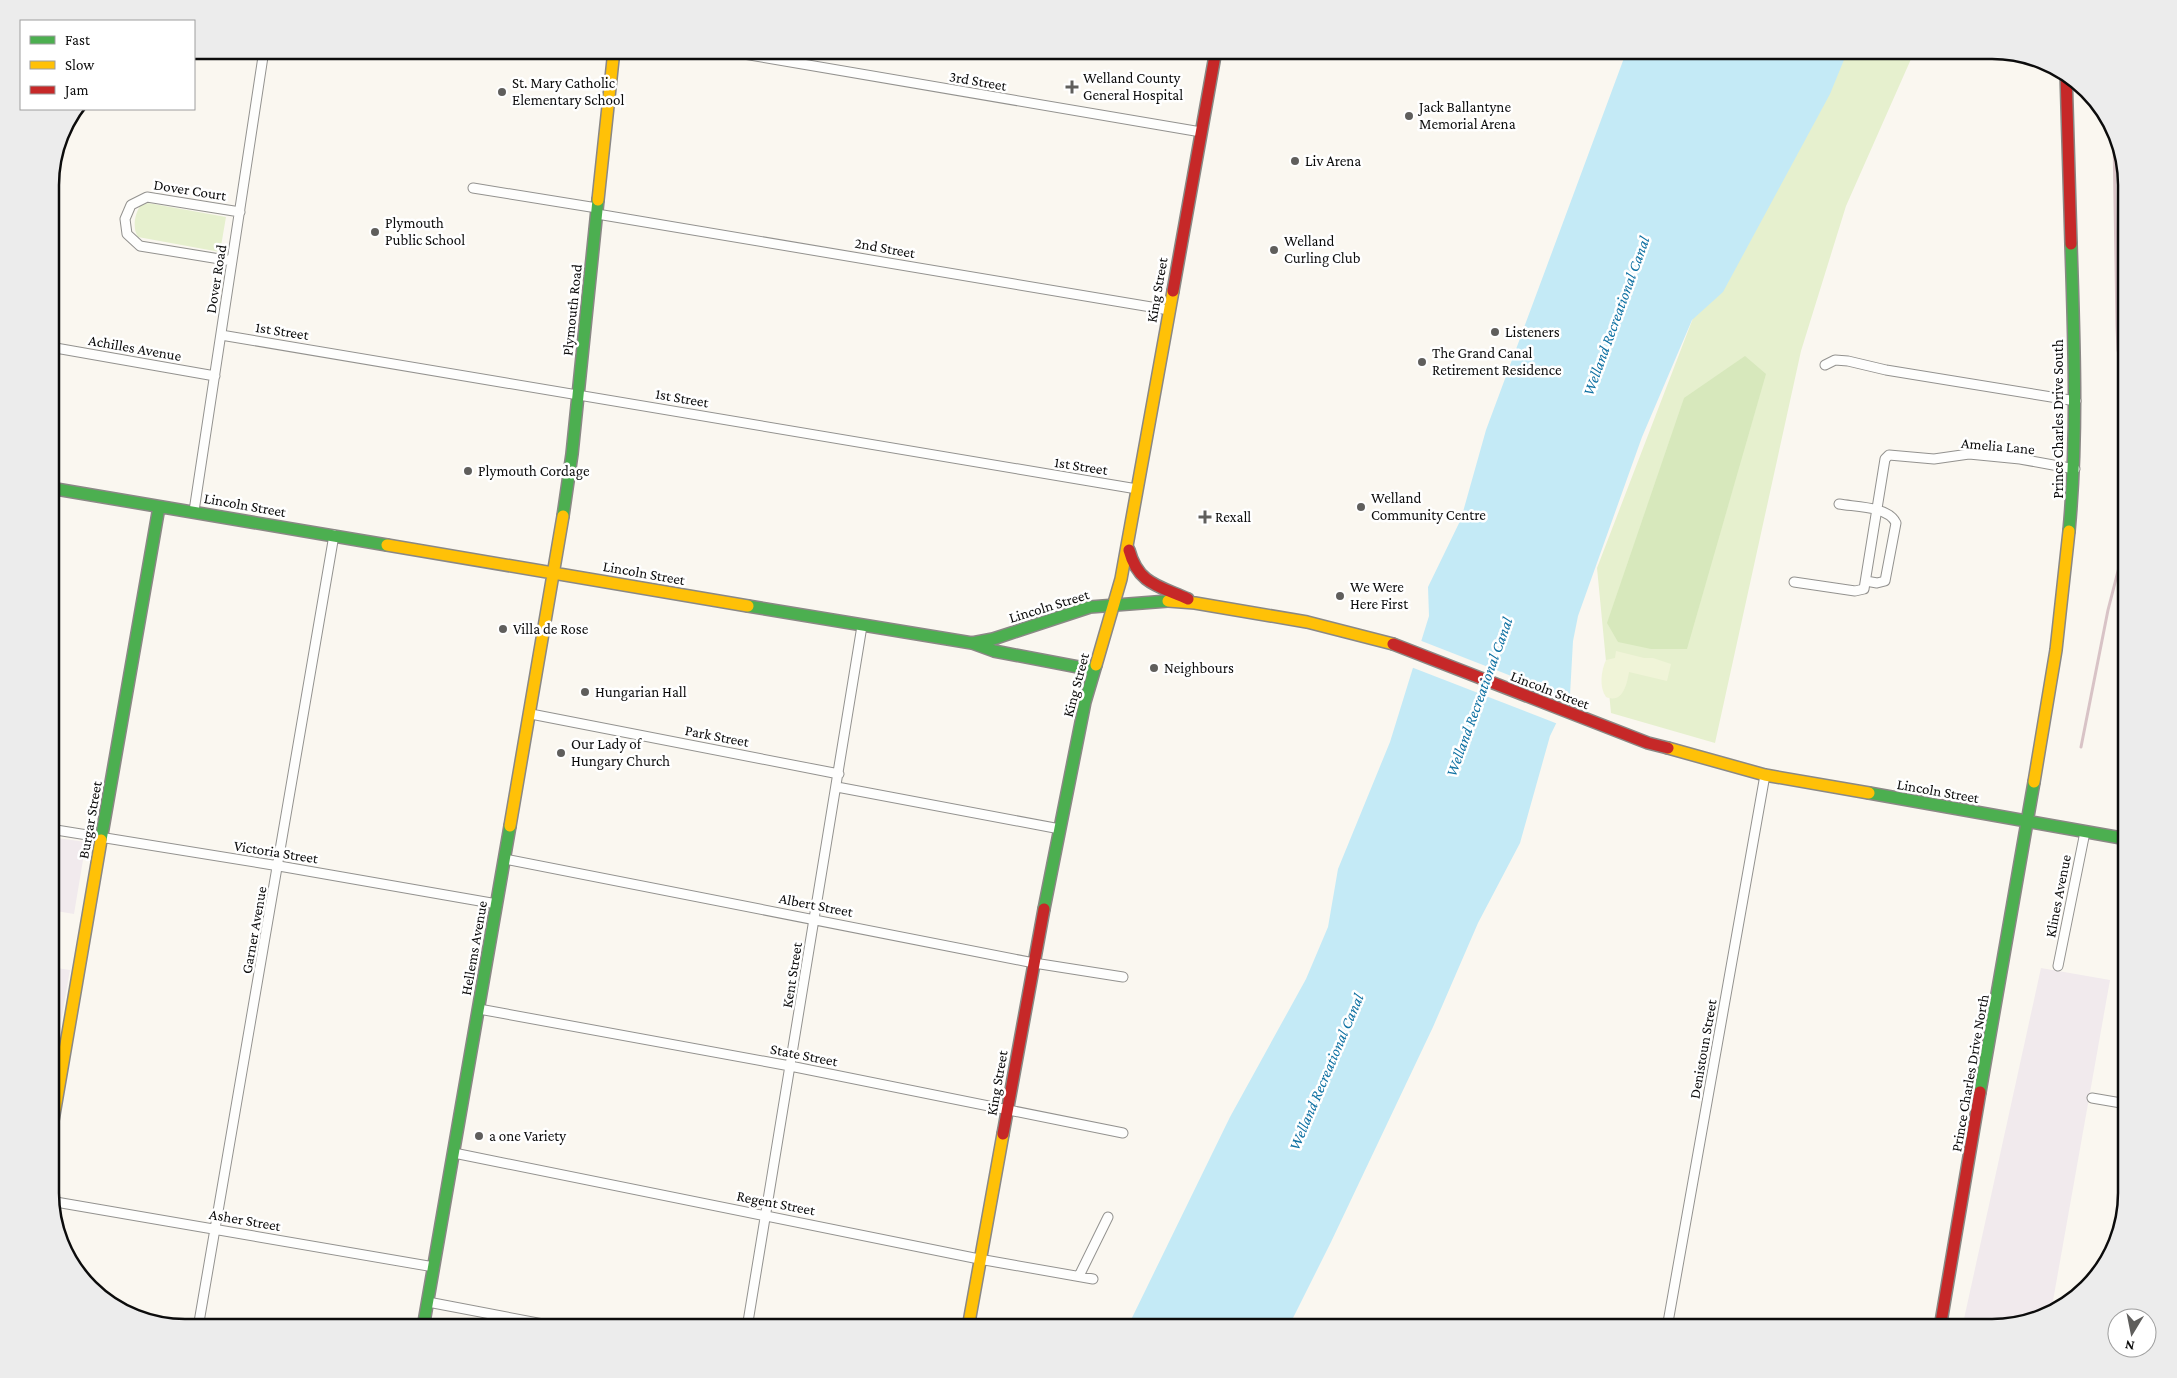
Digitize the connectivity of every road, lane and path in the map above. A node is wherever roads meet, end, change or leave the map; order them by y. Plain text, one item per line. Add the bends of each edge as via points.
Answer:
1 (263, 59) edge
2 (613, 59) edge
3 (773, 59) edge
4 (1214, 59) edge
5 (2066, 83) edge
6 (1201, 132) junction
7 (473, 188) dead end
8 (597, 211) junction
9 (240, 212) junction
10 (232, 261) junction
11 (1169, 310) junction
12 (221, 335) junction
13 (59, 349) edge
14 (1825, 365) dead end
15 (215, 376) junction
16 (578, 394) junction
17 (2076, 401) junction
18 (2075, 469) junction
19 (59, 489) edge
20 (1137, 489) junction
21 (1839, 504) dead end
22 (159, 506) junction
23 (1877, 511) junction
24 (194, 512) junction
25 (334, 535) junction
26 (1128, 545) junction
27 (554, 573) junction
28 (1866, 581) junction
29 (1794, 582) dead end
30 (1115, 603) junction
31 (1195, 603) junction
32 (862, 626) junction
33 (972, 643) junction
34 (1094, 670) junction
35 (531, 714) junction
36 (839, 774) junction
37 (1765, 775) junction
38 (837, 787) junction
39 (2027, 822) junction
40 (1060, 829) junction
41 (59, 830) edge
42 (2085, 832) junction
43 (103, 837) junction
44 (2118, 838) edge
45 (505, 858) junction
46 (279, 866) junction
47 (497, 904) junction
48 (815, 919) junction
49 (1034, 963) junction
50 (2058, 966) dead end
51 (1123, 977) dead end
52 (479, 1009) junction
53 (790, 1066) junction
54 (59, 1075) edge
55 (2092, 1098) dead end
56 (2118, 1102) edge
57 (1007, 1111) junction
58 (1123, 1133) dead end
59 (454, 1153) junction
60 (59, 1203) edge
61 (766, 1215) junction
62 (1108, 1217) dead end
63 (215, 1229) junction
64 (980, 1259) junction
65 (434, 1267) junction
66 (1079, 1276) junction
67 (1093, 1279) dead end
68 (428, 1302) junction
69 (200, 1319) edge
70 (425, 1319) edge
71 (517, 1319) edge
72 (749, 1319) edge
73 (970, 1319) edge
74 (1669, 1319) edge
75 (1942, 1319) edge

1 - 9 street, Dover Road
2 - 8 main road, Plymouth Road
3 - 6 street, 3rd Street
4 - 6 main road, King Street
5 - 17 main road, Prince Charles Drive South
6 - 11 main road, King Street
7 - 8 street, 2nd Street
8 - 11 street, 2nd Street
8 - 16 main road, Plymouth Road
9 - 10 street, Dover Road
9 - 10 street, Dover Court via 147,197 131,205 125,219 128,234 140,246
10 - 12 street, Dover Road
11 - 20 main road, King Street
12 - 15 street, Dover Road
12 - 16 street, 1st Street
13 - 15 street, Achilles Avenue
14 - 17 street via 1835,360 1848,361
15 - 24 street, Dover Road
16 - 20 street, 1st Street
16 - 27 main road, Plymouth Road
17 - 18 main road, Prince Charles Drive South
18 - 23 street, Amelia Lane via 1969,454 1934,459 1889,455 1885,460
18 - 39 main road, Prince Charles Drive South via 2056,650
19 - 22 main road, Lincoln Street
20 - 26 main road, King Street
21 - 23 street
22 - 24 main road, Lincoln Street
22 - 43 main road, Burgar Street
23 - 28 street
23 - 28 street via 1894,519 1895,531 1885,581
24 - 25 main road, Lincoln Street
25 - 27 main road, Lincoln Street
25 - 46 street, Garner Avenue
26 - 30 main road, King Street
26 - 31 main road via 1133,567 1144,580
27 - 32 main road, Lincoln Street
27 - 35 main road, Hellems Avenue
28 - 29 street via 1864,589 1857,592
30 - 31 main road, Lincoln Street via 1159,600
30 - 33 main road, Lincoln Street via 1090,607
30 - 34 main road, King Street
31 - 37 main road, Lincoln Street via 1363,634 1667,749
32 - 33 main road, Lincoln Street
32 - 36 street, Kent Street
33 - 34 main road via 994,651
34 - 40 main road, King Street
35 - 36 street, Park Street
35 - 45 main road, Hellems Avenue
36 - 38 street, Kent Street
37 - 39 main road, Lincoln Street
37 - 74 street, Denistoun Street
38 - 40 street
38 - 48 street, Kent Street
39 - 42 main road, Lincoln Street
39 - 75 main road, Prince Charles Drive North
40 - 49 main road, King Street
41 - 43 street, Victoria Street
42 - 44 main road, Lincoln Street
42 - 50 street, Klines Avenue
43 - 46 street, Victoria Street
43 - 54 main road, Burgar Street
45 - 47 main road, Hellems Avenue
45 - 48 street, Albert Street
46 - 47 street, Victoria Street
46 - 63 street, Garner Avenue
47 - 52 main road, Hellems Avenue
48 - 49 street, Albert Street
48 - 53 street, Kent Street
49 - 51 street, Albert Street
49 - 57 main road, King Street
52 - 53 street, State Street
52 - 59 main road, Hellems Avenue
53 - 57 street, State Street
53 - 61 street, Kent Street
55 - 56 street
57 - 58 street, State Street
57 - 64 main road, King Street
59 - 61 street, Regent Street
59 - 65 main road, Hellems Avenue
60 - 63 street, Asher Street
61 - 64 street, Regent Street
61 - 72 street, Kent Street
62 - 66 street
63 - 65 street, Asher Street
63 - 69 street, Garner Avenue
64 - 66 street, Regent Street
64 - 73 main road, King Street
65 - 68 main road, Hellems Avenue
66 - 67 street, Regent Street
68 - 70 main road, Hellems Avenue
68 - 71 street

